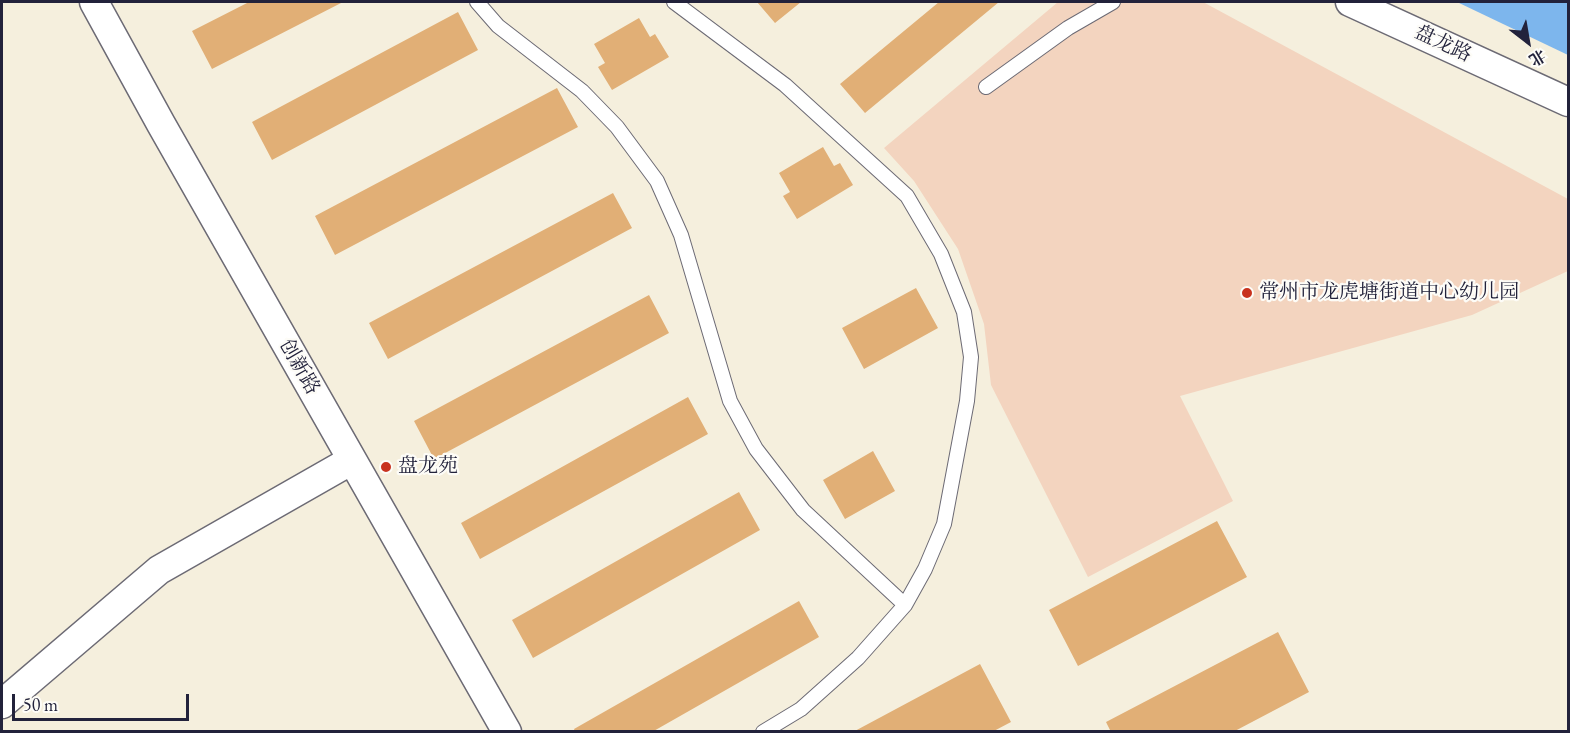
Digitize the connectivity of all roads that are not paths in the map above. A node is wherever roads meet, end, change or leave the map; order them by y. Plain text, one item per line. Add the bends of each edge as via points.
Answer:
1 (94, 2) edge
2 (477, 2) edge
3 (674, 2) edge
4 (1113, 2) edge
5 (1350, 2) edge
6 (986, 87) dead end
7 (1569, 102) edge
8 (352, 460) junction
9 (905, 605) junction
10 (2, 704) edge
11 (507, 732) edge
12 (763, 732) edge

1 - 8 street, 创新路
2 - 9 lane via 498,26 582,91 617,127 657,181 681,235 730,401 756,449 803,510
3 - 9 lane via 785,85 907,196 941,254 964,312 971,357 968,401 944,524
4 - 6 lane via 1068,28
5 - 7 street, 盘龙路
8 - 10 street via 159,570
8 - 11 street, 创新路
9 - 12 lane via 858,658 801,709

